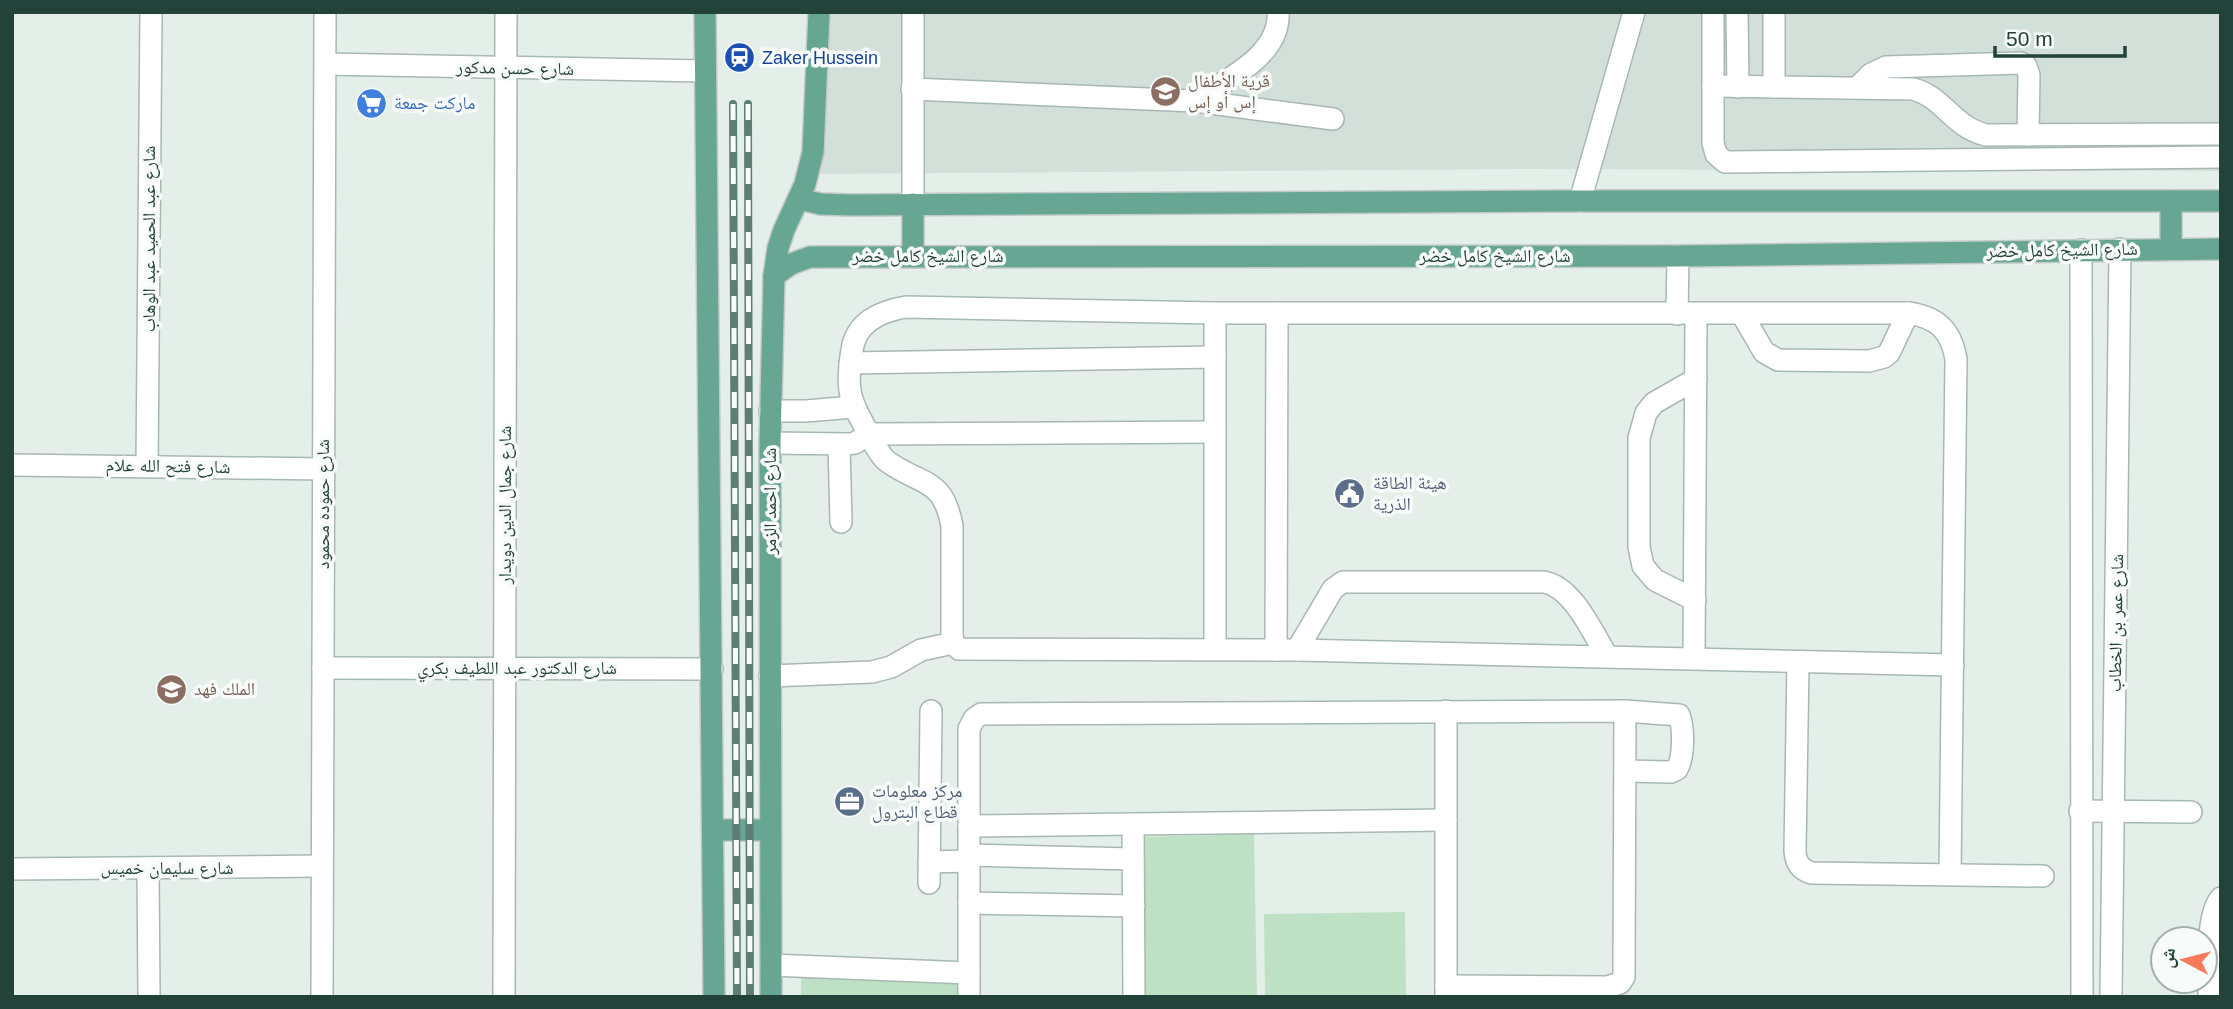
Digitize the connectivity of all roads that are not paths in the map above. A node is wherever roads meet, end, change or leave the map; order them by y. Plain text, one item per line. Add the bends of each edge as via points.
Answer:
1 (150, 12) edge
2 (325, 12) edge
3 (506, 12) edge
4 (705, 12) edge
5 (819, 12) edge
6 (913, 12) edge
7 (1278, 12) edge
8 (1634, 12) edge
9 (1713, 12) edge
10 (1737, 12) edge
11 (1774, 12) edge
12 (326, 64) junction
13 (506, 68) junction
14 (704, 71) junction
15 (1713, 86) junction
16 (1738, 87) junction
17 (1774, 87) junction
18 (1858, 87) junction
19 (912, 89) junction
20 (1195, 101) junction
21 (1333, 119) dead end
22 (2221, 134) edge
23 (2028, 135) junction
24 (2221, 158) edge
25 (799, 199) junction
26 (1580, 201) junction
27 (2171, 201) junction
28 (2221, 201) edge
29 (913, 204) junction
30 (2171, 248) junction
31 (2120, 249) junction
32 (2221, 249) edge
33 (2081, 250) junction
34 (913, 256) junction
35 (1678, 256) junction
36 (774, 276) junction
37 (1215, 313) junction
38 (1277, 313) junction
39 (1908, 313) junction
40 (1686, 314) junction
41 (1742, 314) junction
42 (1215, 357) junction
43 (850, 363) junction
44 (1696, 379) junction
45 (2081, 388) junction
46 (2119, 388) junction
47 (853, 407) junction
48 (770, 411) junction
49 (1215, 432) junction
50 (869, 434) junction
51 (770, 443) junction
52 (839, 444) junction
53 (12, 465) edge
54 (147, 466) junction
55 (323, 469) junction
56 (841, 522) dead end
57 (1695, 600) junction
58 (953, 643) junction
59 (1215, 649) junction
60 (1276, 650) junction
61 (1297, 650) junction
62 (1607, 656) junction
63 (1694, 659) junction
64 (1798, 663) junction
65 (1953, 665) junction
66 (505, 667) junction
67 (323, 668) junction
68 (712, 669) junction
69 (770, 676) junction
70 (931, 711) dead end
71 (1446, 711) junction
72 (1625, 711) junction
73 (1625, 771) junction
74 (2080, 811) junction
75 (2114, 811) junction
76 (2191, 812) dead end
77 (1446, 820) junction
78 (1133, 824) junction
79 (969, 825) junction
80 (770, 830) junction
81 (713, 831) junction
82 (969, 858) junction
83 (1133, 859) junction
84 (322, 866) junction
85 (148, 868) junction
86 (12, 869) edge
87 (1950, 874) junction
88 (2043, 876) dead end
89 (2221, 898) edge
90 (969, 903) junction
91 (1133, 906) junction
92 (771, 965) junction
93 (969, 973) junction
94 (1446, 991) edge
95 (149, 997) edge
96 (322, 997) edge
97 (504, 997) edge
98 (714, 997) edge
99 (771, 997) edge
100 (969, 997) edge
101 (1134, 997) edge
102 (2082, 997) edge
103 (2111, 997) edge
104 (2209, 997) edge

1 - 54 street, شارع عبد الحميد عبد الوهاب
2 - 12 street, شارع حموده محمود
3 - 13 street, شارع جمال الدين دويدار
4 - 14 main road
5 - 25 main road, شارع احمد الزمر via 816,136
6 - 19 street
7 - 20 street via 1273,36 1262,53
8 - 26 street
9 - 15 street
10 - 16 street
11 - 17 street
12 - 13 street, شارع حسن مدكور
12 - 55 street, شارع حموده محمود
13 - 14 street, شارع حسن مدكور
13 - 66 street, شارع جمال الدين دويدار
14 - 68 main road
15 - 16 street
15 - 24 street via 1713,149 1720,159 1731,163
16 - 17 street
17 - 18 street
18 - 23 street via 1922,91 1975,132
18 - 23 street via 1886,67 2021,63 2029,75
19 - 20 street
19 - 29 street
20 - 21 street
22 - 23 street
25 - 29 main road via 835,205
25 - 36 main road, شارع احمد الزمر via 783,230
26 - 27 main road
26 - 29 main road
27 - 28 main road
27 - 30 main road
29 - 34 main road
30 - 31 main road, شارع الشيخ كامل خضر
30 - 32 main road, شارع الشيخ كامل خضر
31 - 33 main road, شارع الشيخ كامل خضر
31 - 46 street, شارع عمر بن الخطاب
33 - 35 main road, شارع الشيخ كامل خضر
33 - 45 street, شارع عمر بن الخطاب
34 - 35 main road, شارع الشيخ كامل خضر
34 - 36 main road, شارع الشيخ كامل خضر via 810,257
35 - 40 street
36 - 48 main road, شارع احمد الزمر
37 - 38 street
37 - 42 street
37 - 43 street via 906,307 873,317 860,330
38 - 40 street
38 - 60 street
39 - 41 street
39 - 41 street via 1889,352 1869,360 1778,360 1764,352
39 - 65 street via 1935,320 1946,331 1956,359
40 - 41 street
40 - 44 street
42 - 43 street
42 - 49 street
43 - 47 street
44 - 57 street
44 - 57 street via 1654,403 1639,438 1643,566 1655,580
45 - 46 street
45 - 74 street, شارع عمر بن الخطاب
46 - 75 street, شارع عمر بن الخطاب
47 - 48 street
47 - 50 street
48 - 51 main road, شارع احمد الزمر
49 - 50 street
49 - 59 street
50 - 52 street via 855,443
50 - 58 street via 886,460 944,497 952,526
51 - 52 street
51 - 69 main road, شارع احمد الزمر
52 - 56 street
53 - 54 street, شارع فتح الله علام
54 - 55 street, شارع فتح الله علام
55 - 67 street, شارع حموده محمود
57 - 63 street
58 - 59 street via 968,651
58 - 69 street via 920,650 872,672
59 - 60 street
60 - 61 street
61 - 62 street
61 - 62 street via 1333,589 1343,582 1544,582 1568,594
62 - 63 street
63 - 64 street
64 - 65 street
64 - 87 street via 1798,865 1811,873
65 - 87 street
66 - 67 street, شارع الدكتور عبد اللطيف بكري
66 - 68 street, شارع الدكتور عبد اللطيف بكري
66 - 97 street, شارع جمال الدين دويدار
67 - 84 street, شارع حموده محمود
68 - 81 main road
69 - 80 main road, شارع احمد الزمر
70 - 82 street via 929,872
71 - 72 street
71 - 77 street
71 - 79 street via 981,714 969,729
72 - 73 street
72 - 73 street via 1675,713 1681,722 1677,769
73 - 94 street via 1625,971 1620,983
74 - 75 street
74 - 102 street, شارع عمر بن الخطاب
75 - 76 street
75 - 103 street, شارع عمر بن الخطاب
77 - 78 street
77 - 94 street
78 - 79 street
78 - 83 street
79 - 82 street
80 - 81 main road
80 - 92 main road, شارع احمد الزمر
81 - 98 main road
82 - 83 street
82 - 90 street
83 - 91 street
84 - 85 street, شارع سليمان خميس
84 - 96 street, شارع حموده محمود
85 - 86 street, شارع سليمان خميس
85 - 95 street
87 - 88 street
89 - 104 street via 2212,918
90 - 91 street
90 - 93 street
91 - 101 street
92 - 93 street
92 - 99 main road, شارع احمد الزمر
93 - 100 street

